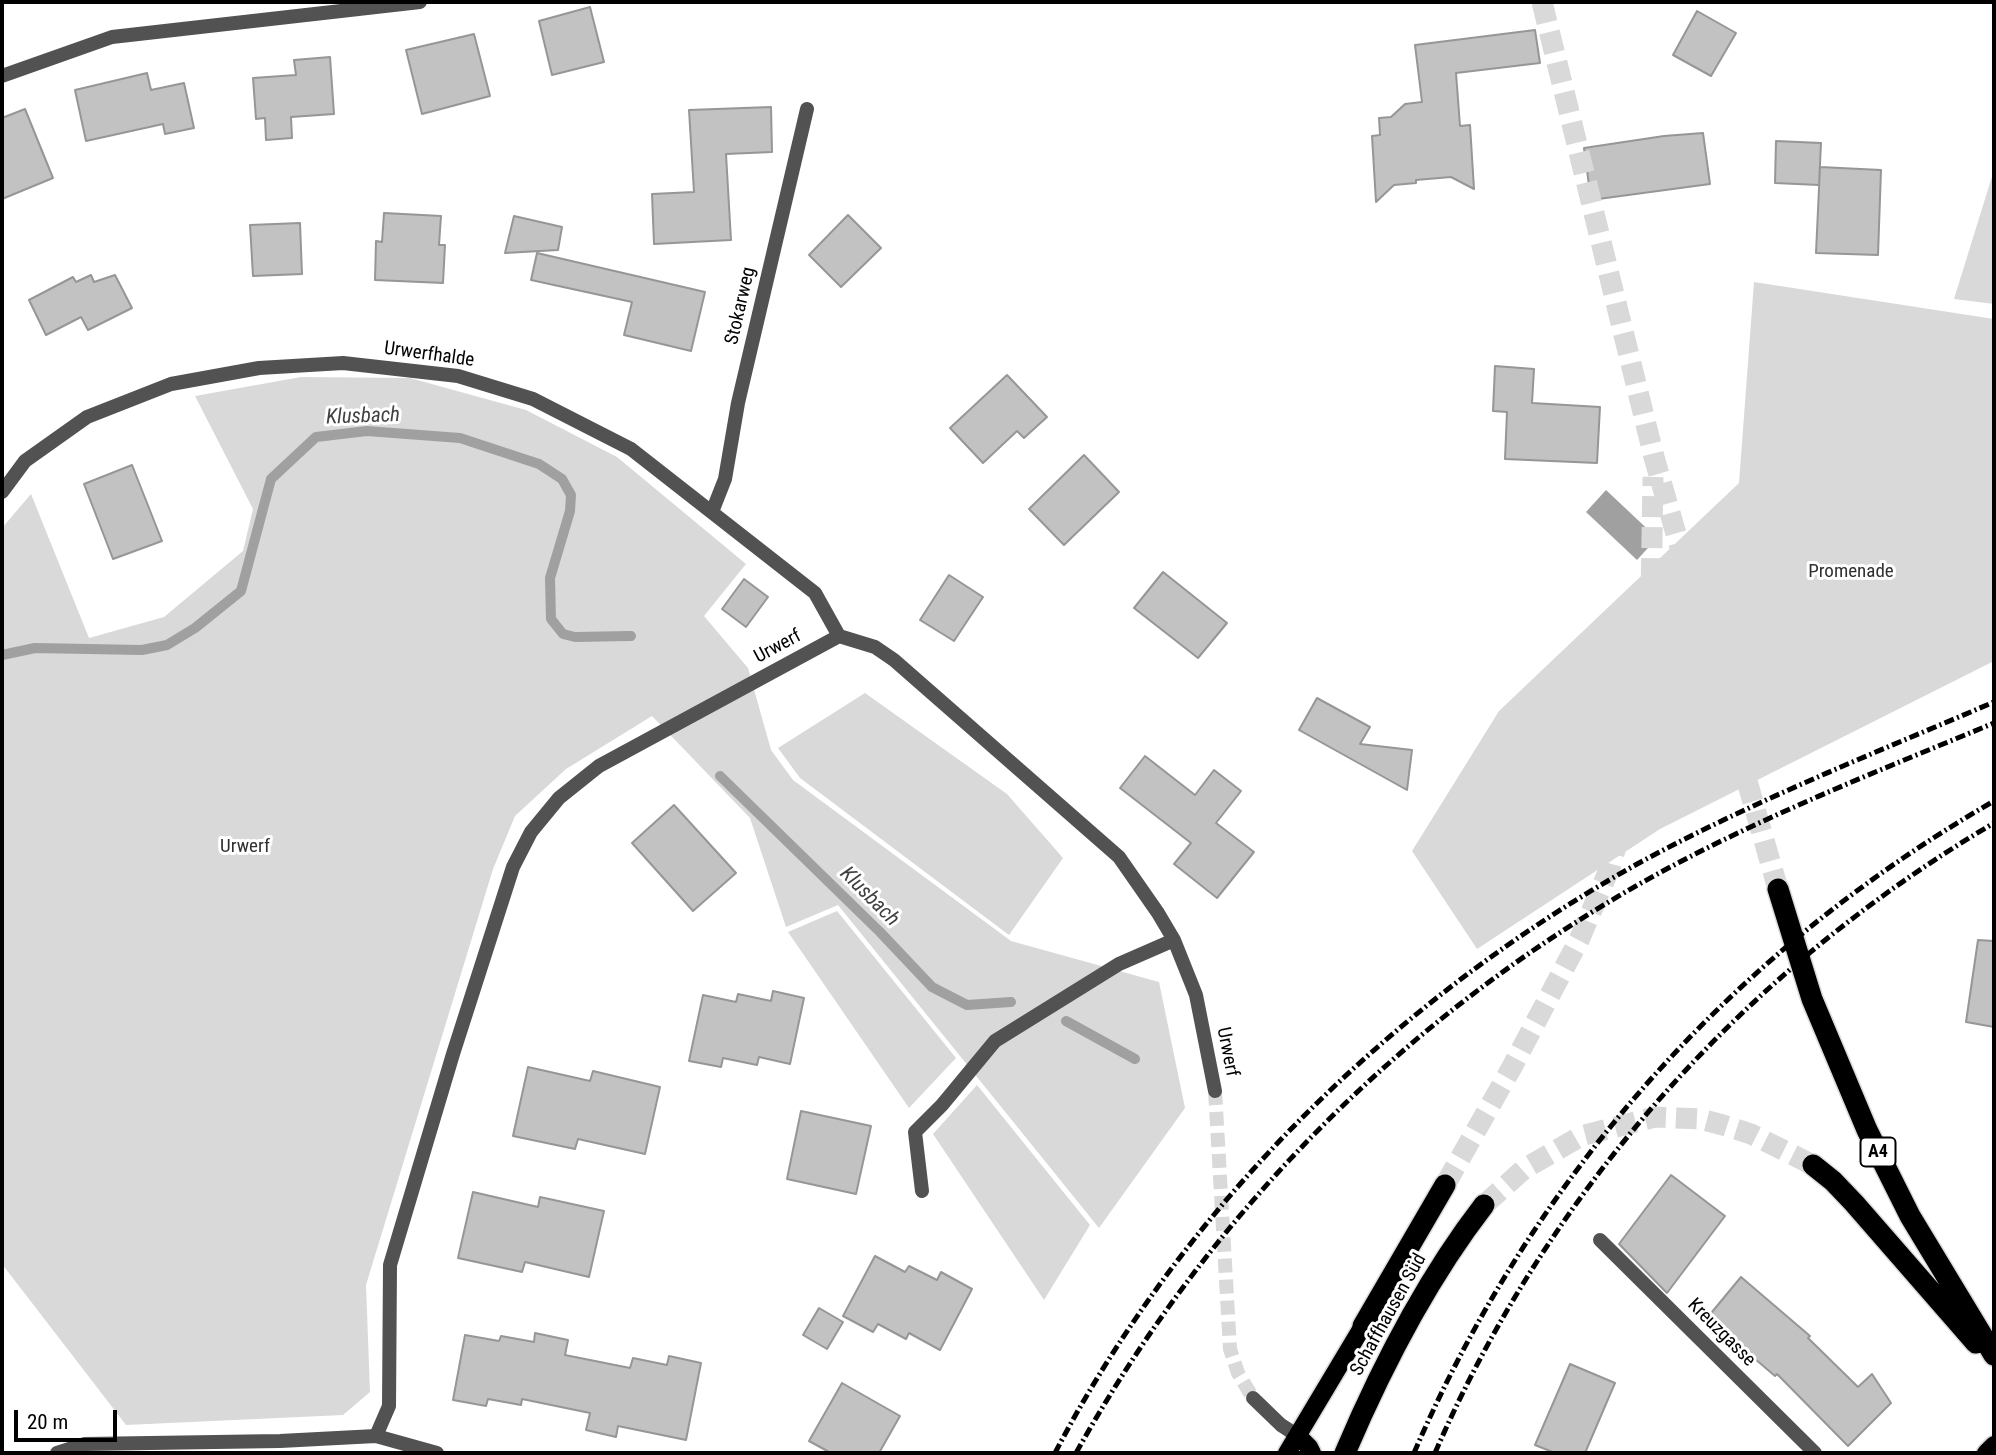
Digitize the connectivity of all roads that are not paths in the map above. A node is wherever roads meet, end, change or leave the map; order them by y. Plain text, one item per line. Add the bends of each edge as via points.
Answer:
1 (420, 2) edge
2 (2, 76) edge
3 (807, 108) dead end
4 (2, 492) edge
5 (712, 512) junction
6 (839, 636) junction
7 (1778, 889) tunnel mouth
8 (1174, 940) junction
9 (1215, 1091) tunnel mouth
10 (1813, 1165) tunnel mouth
11 (1445, 1185) tunnel mouth
12 (922, 1191) dead end
13 (1484, 1205) tunnel mouth
14 (1600, 1240) dead end
15 (1957, 1306) junction
16 (1363, 1326) joint
17 (1994, 1334) edge
18 (1994, 1355) edge
19 (1994, 1363) edge
20 (1254, 1398) tunnel mouth
21 (376, 1436) junction
22 (1298, 1436) junction
23 (1994, 1445) edge
24 (280, 1447) edge
25 (57, 1453) edge
26 (437, 1453) edge
27 (1287, 1453) edge
28 (1312, 1453) edge
29 (1345, 1453) edge
30 (1815, 1453) edge
31 (1986, 1453) edge

1 - 2 street via 112,37
3 - 5 street, Stokarweg via 738,403 725,478
4 - 5 street, Urwerfhalde via 25,461 87,417 170,384 259,368 343,363 458,376 533,399 632,449
5 - 6 street, Urwerfhalde via 815,593
6 - 8 street, Urwerf via 875,647 894,660 1119,857
6 - 21 street, Urwerf via 599,766 559,798 531,832 513,867 390,1265 388,1406
7 - 15 highway, A4 via 1812,999 1858,1110
8 - 9 street, Urwerf via 1196,995
8 - 12 street via 1119,964 995,1041 915,1132
10 - 15 highway
11 - 16 highway
13 - 29 highway, Schaffhausen Süd via 1431,1283
14 - 30 street, Kreuzgasse
15 - 17 highway
15 - 18 highway, A4
15 - 19 highway
16 - 22 main road
20 - 22 street
21 - 24 street
21 - 26 street
22 - 27 main road
22 - 28 main road
23 - 31 main road
24 - 25 street via 85,1444

